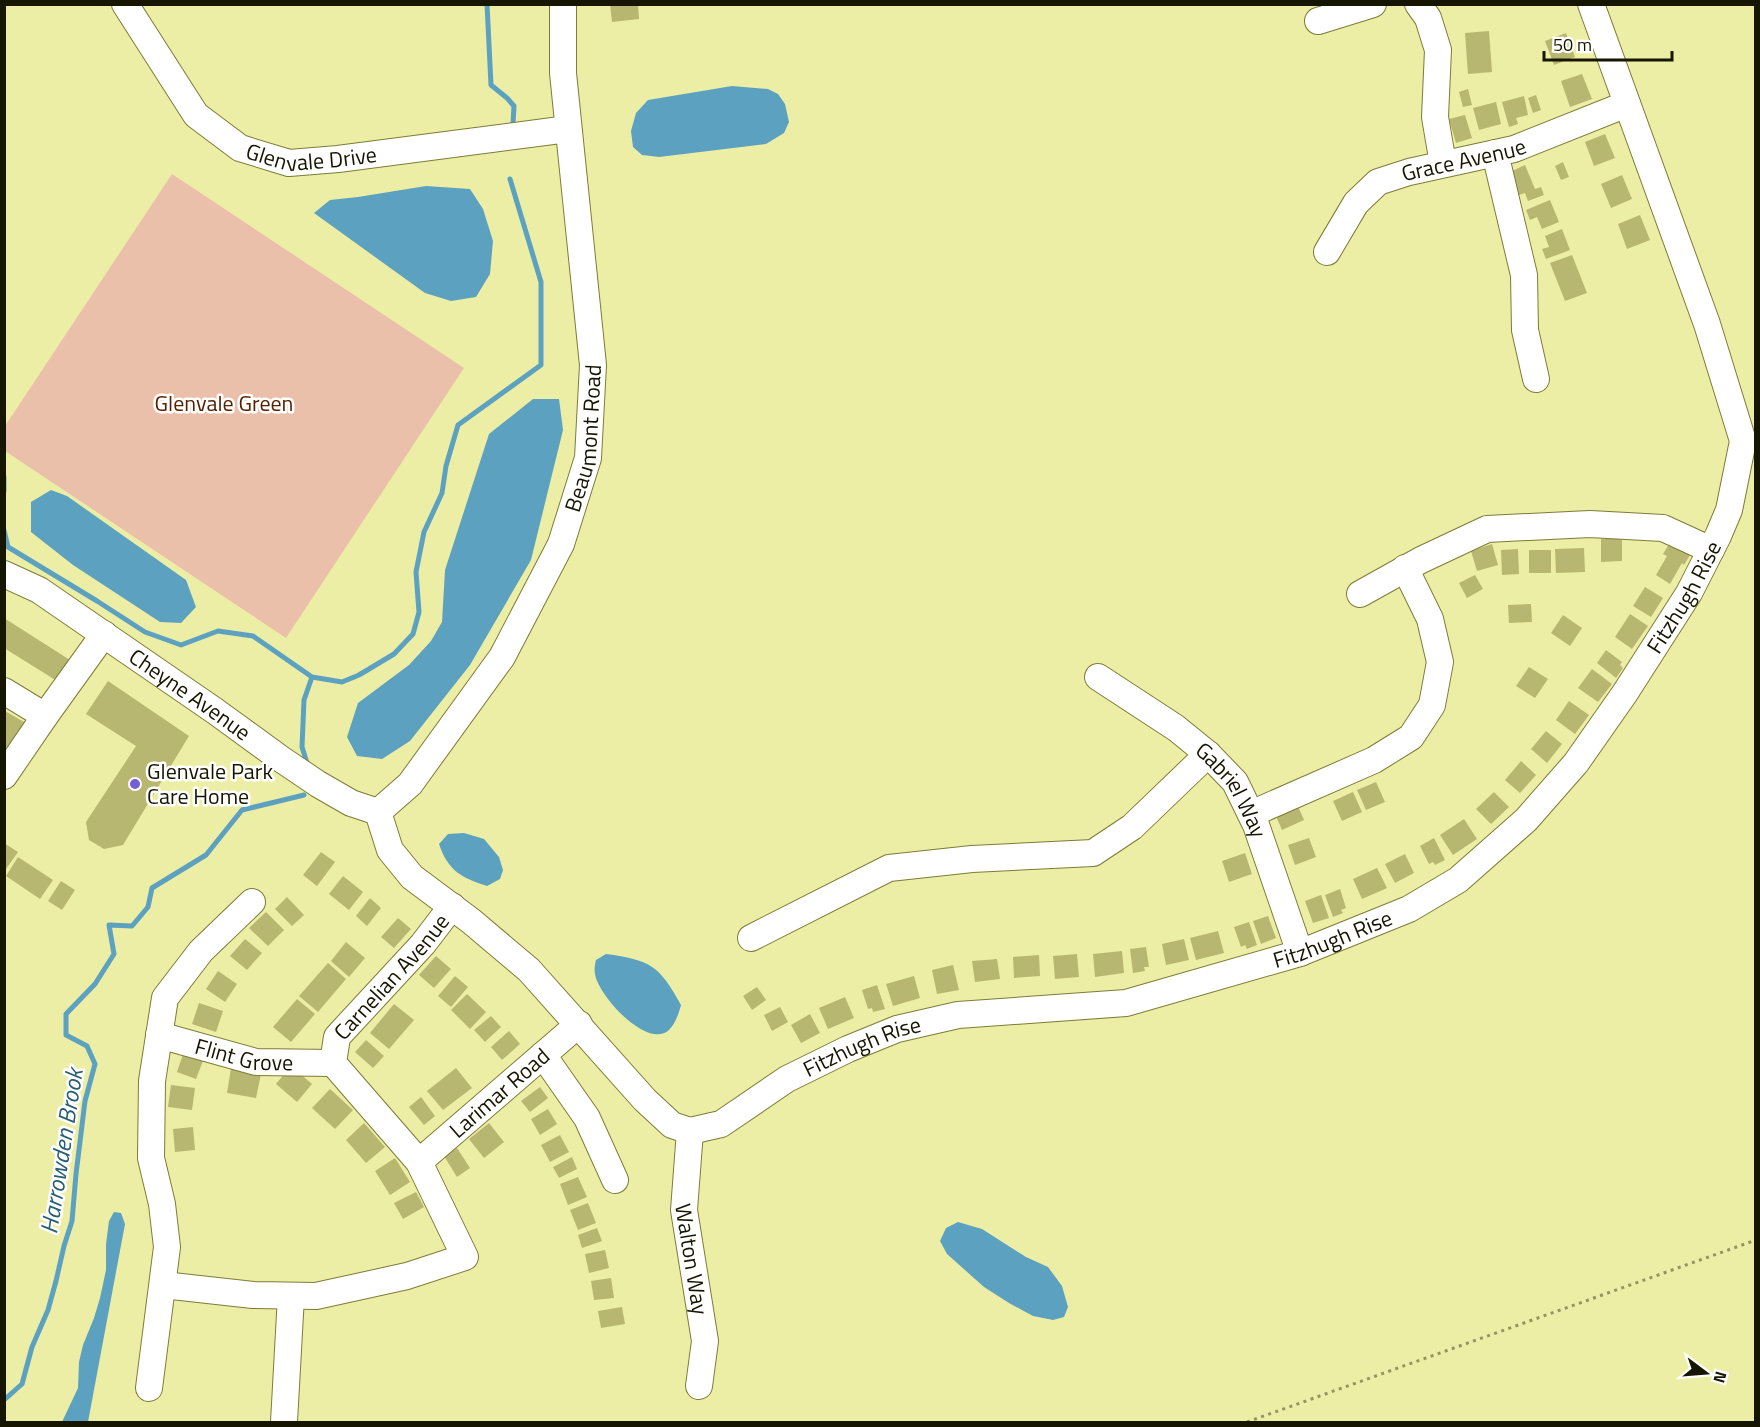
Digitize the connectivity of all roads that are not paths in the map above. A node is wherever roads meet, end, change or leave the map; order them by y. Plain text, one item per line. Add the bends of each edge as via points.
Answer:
1 (125, 4) edge
2 (563, 4) edge
3 (1418, 4) edge
4 (1591, 4) edge
5 (1367, 6) edge
6 (1318, 21) dead end
7 (1627, 104) junction
8 (568, 129) junction
9 (1495, 153) junction
10 (1443, 164) junction
11 (1327, 252) dead end
12 (1536, 379) dead end
13 (1711, 550) junction
14 (1406, 568) junction
15 (4, 574) edge
16 (1360, 594) dead end
17 (104, 634) junction
18 (1098, 677) dead end
19 (4, 691) edge
20 (45, 716) junction
21 (1208, 754) junction
22 (4, 777) edge
23 (378, 812) junction
24 (1251, 814) junction
25 (252, 902) dead end
26 (452, 906) junction
27 (751, 938) dead end
28 (1300, 953) junction
29 (579, 1024) junction
30 (159, 1035) junction
31 (543, 1055) junction
32 (333, 1063) junction
33 (690, 1131) junction
34 (419, 1162) junction
35 (615, 1180) dead end
36 (163, 1285) junction
37 (291, 1296) junction
38 (699, 1386) dead end
39 (149, 1388) dead end
40 (284, 1422) edge

1 - 8 street, Glenvale Drive via 196,115 240,148 289,163
2 - 8 street, Beaumont Road
3 - 10 street via 1428,18 1438,50 1435,117
4 - 7 street, Fitzhugh Rise
5 - 6 street
7 - 9 street, Grace Avenue
7 - 13 street, Fitzhugh Rise via 1707,324 1743,441 1729,510
8 - 23 street, Beaumont Road via 593,364 588,458 561,544 502,657 410,784
9 - 10 street, Grace Avenue
9 - 12 street via 1524,275 1525,330
10 - 11 street, Grace Avenue via 1378,183 1356,203
13 - 14 street via 1663,528 1590,524 1487,529
13 - 28 street, Fitzhugh Rise via 1689,593 1625,693 1576,763 1526,820 1458,880 1409,909
14 - 16 street
14 - 24 street via 1430,620 1440,663 1432,705 1411,737 1374,760
15 - 17 street, Cheyne Avenue via 39,590
17 - 20 street
17 - 23 street, Cheyne Avenue via 281,759 351,803
18 - 21 street, Gabriel Way
19 - 20 street
20 - 22 street
21 - 24 street, Gabriel Way via 1235,782
21 - 27 street via 1132,827 1093,853 889,868
23 - 26 street via 390,850 412,877
24 - 28 street, Gabriel Way
25 - 30 street via 201,951 165,998
26 - 29 street via 529,969
26 - 32 street, Carnelian Avenue via 423,944 337,1037
28 - 33 street, Fitzhugh Rise via 1126,1003 958,1015 897,1029 787,1079 721,1124
29 - 31 street, Larimar Road
29 - 33 street via 645,1100 672,1125
30 - 32 street, Flint Grove via 256,1062
30 - 36 street via 153,1081 151,1158 167,1247
31 - 34 street, Larimar Road
31 - 35 street via 587,1118
32 - 34 street, Carnelian Avenue
33 - 38 street, Walton Way via 684,1210 705,1341
34 - 37 street, Carnelian Avenue via 465,1257 350,1289
36 - 37 street
36 - 39 street
37 - 40 street

